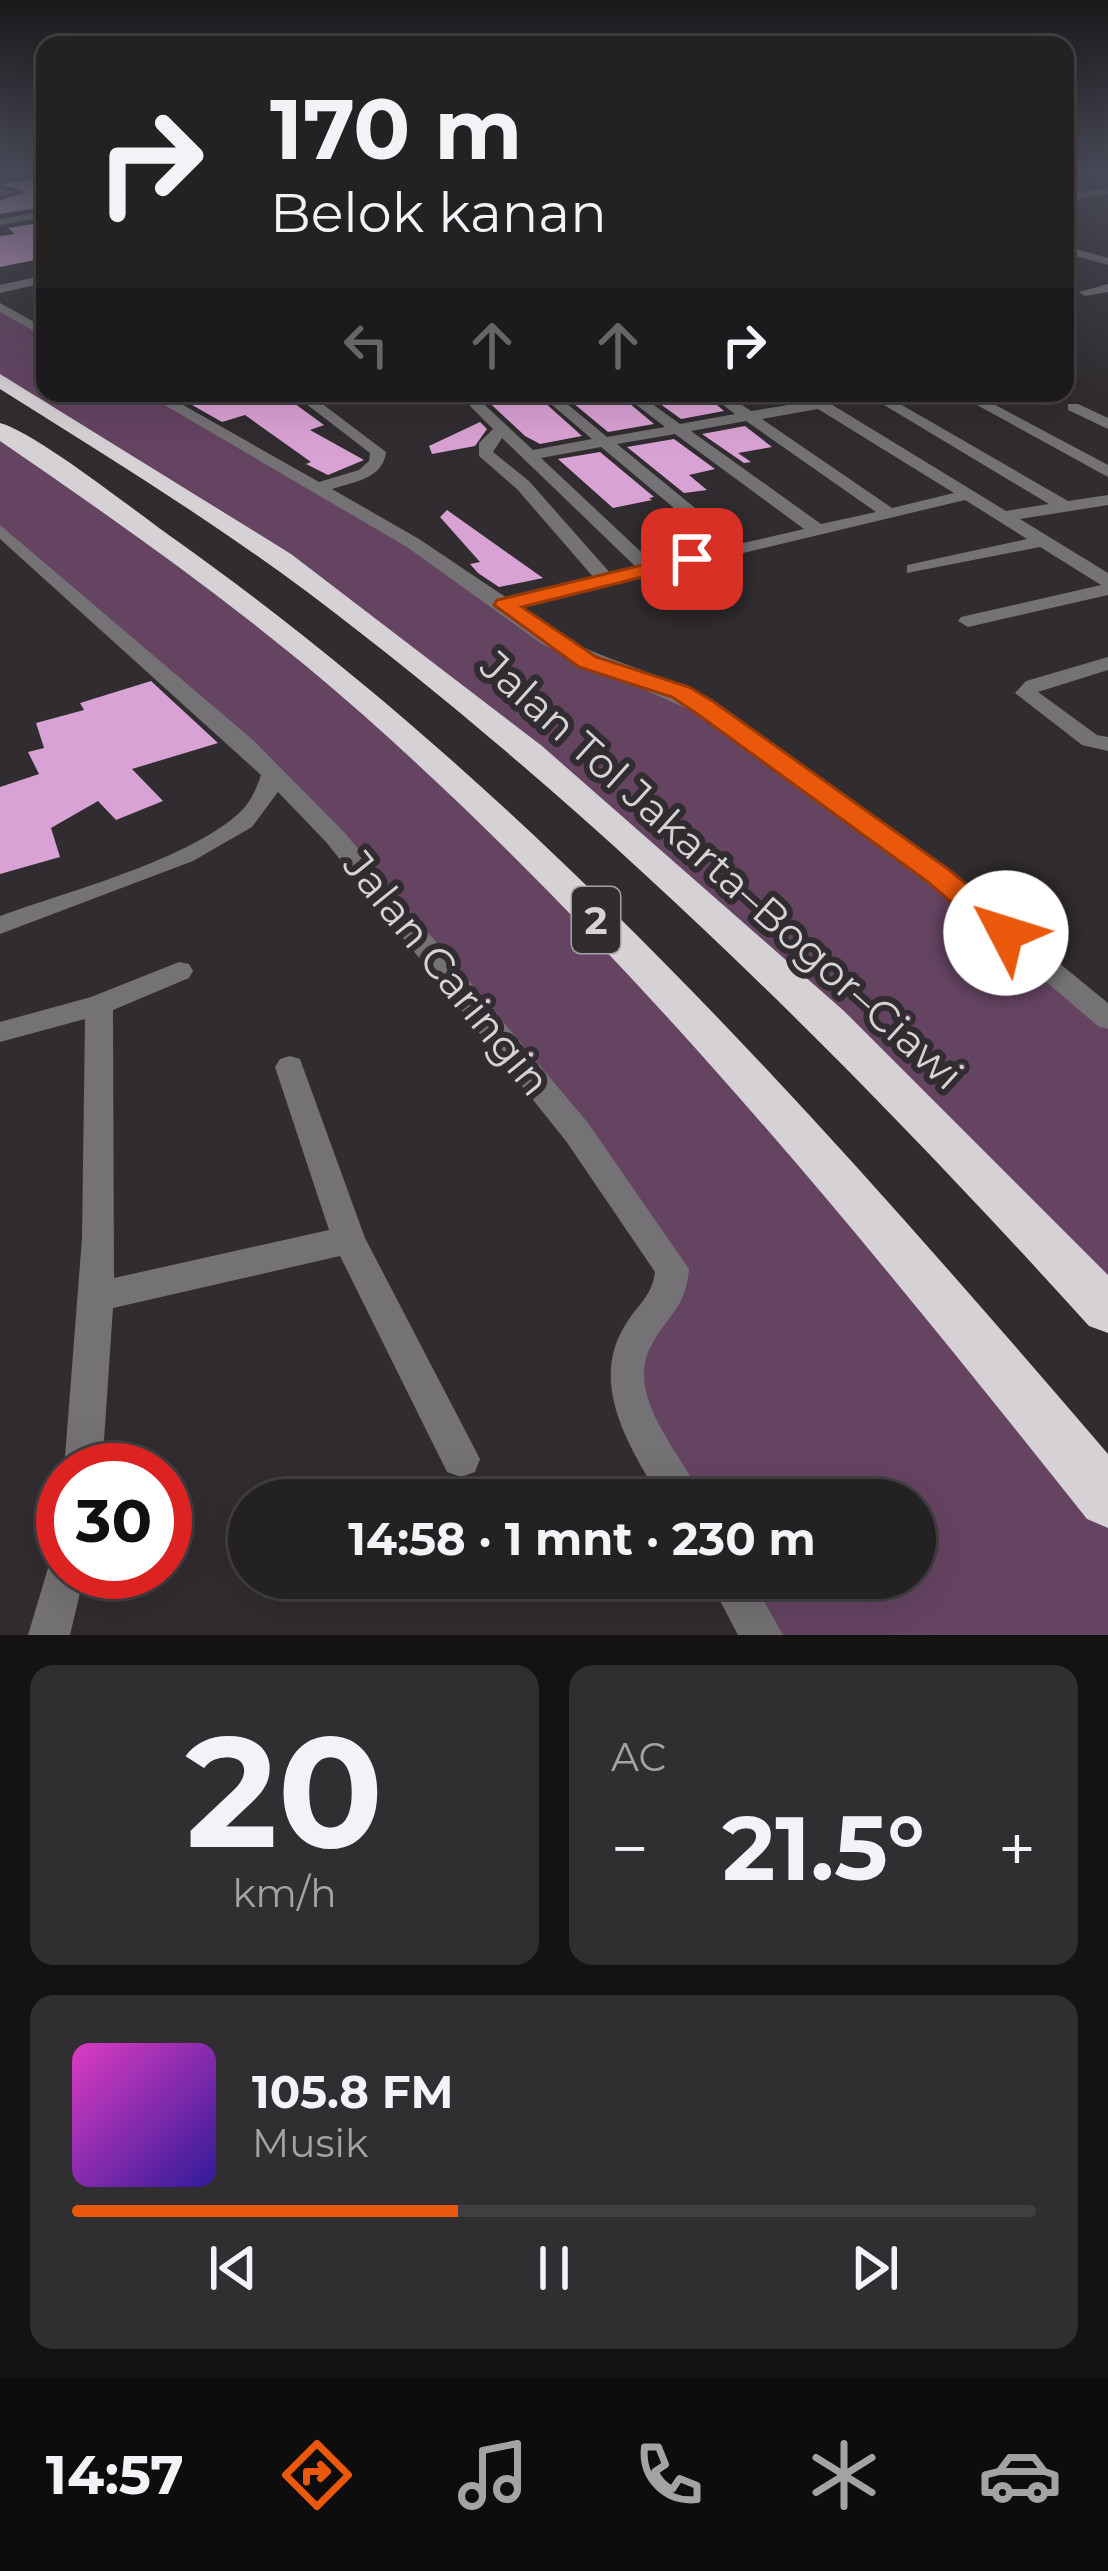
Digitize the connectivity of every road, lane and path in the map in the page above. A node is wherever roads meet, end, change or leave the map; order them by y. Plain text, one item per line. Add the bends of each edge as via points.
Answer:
1 (1074, 252) edge
2 (1108, 262) edge
3 (36, 281) edge
4 (1108, 288) edge
5 (0, 289) edge
6 (1085, 292) dead end
7 (0, 308) edge
8 (36, 328) edge
9 (0, 380) edge
10 (166, 402) edge
11 (311, 402) edge
12 (474, 402) edge
13 (555, 402) edge
14 (640, 402) edge
15 (727, 402) edge
16 (797, 402) edge
17 (817, 402) edge
18 (891, 402) edge
19 (979, 402) edge
20 (1073, 407) dead end
21 (748, 416) junction
22 (1108, 424) edge
23 (502, 429) junction
24 (677, 429) junction
25 (0, 430) edge
26 (603, 442) junction
27 (530, 455) junction
28 (1108, 472) edge
29 (316, 489) junction
30 (967, 495) junction
31 (1108, 500) edge
32 (1066, 507) junction
33 (889, 513) junction
34 (1001, 517) junction
35 (0, 530) edge
36 (818, 530) junction
37 (1043, 541) junction
38 (734, 549) junction
39 (914, 568) dead end
40 (649, 569) junction
41 (605, 579) junction
42 (1108, 585) edge
43 (505, 605) junction
44 (968, 621) dead end
45 (1108, 662) edge
46 (1108, 744) edge
47 (273, 775) junction
48 (0, 925) edge
49 (179, 971) dead end
50 (98, 1006) junction
51 (1108, 1019) edge
52 (0, 1032) edge
53 (290, 1067) dead end
54 (349, 1240) junction
55 (99, 1297) junction
56 (1108, 1310) edge
57 (85, 1443) edge
58 (461, 1459) dead end
59 (672, 1479) edge
60 (1108, 1499) edge
61 (59, 1599) edge
62 (740, 1599) edge
63 (50, 1635) edge
64 (761, 1635) edge

1 - 2 street
3 - 5 street
4 - 6 street
7 - 8 street
9 - 56 highway, Jalan Tol Jakarta–Bogor–Ciawi / 2 via 314,583 595,807 820,1014
10 - 29 street
11 - 29 street via 378,452 365,473
12 - 23 street
13 - 26 street
14 - 24 street
15 - 21 street
16 - 21 street
17 - 30 street
18 - 32 street
19 - 28 street
20 - 22 street
21 - 24 street
21 - 33 street
23 - 27 street
23 - 41 street via 485,453
24 - 26 street
24 - 36 street
25 - 60 highway, 2 via 247,604 529,849 892,1236
26 - 27 street
26 - 38 street
27 - 40 street
29 - 43 street
30 - 33 street
30 - 34 street
31 - 32 street
32 - 34 street
33 - 36 street
34 - 37 street
35 - 47 street, Jalan Caringin
36 - 38 street
37 - 39 street
37 - 42 street
38 - 40 street
40 - 41 street
41 - 43 street
42 - 44 street
43 - 51 street via 588,662 681,692 705,708 938,876
45 - 46 street via 1026,688 1090,740
47 - 48 street via 262,803 238,826
47 - 59 street, Jalan Caringin via 335,837 577,1132 672,1269 664,1309 634,1342 625,1377
49 - 50 street
50 - 52 street
50 - 55 street
53 - 54 street
54 - 55 street
54 - 58 street
55 - 57 street
61 - 63 street
62 - 64 street

